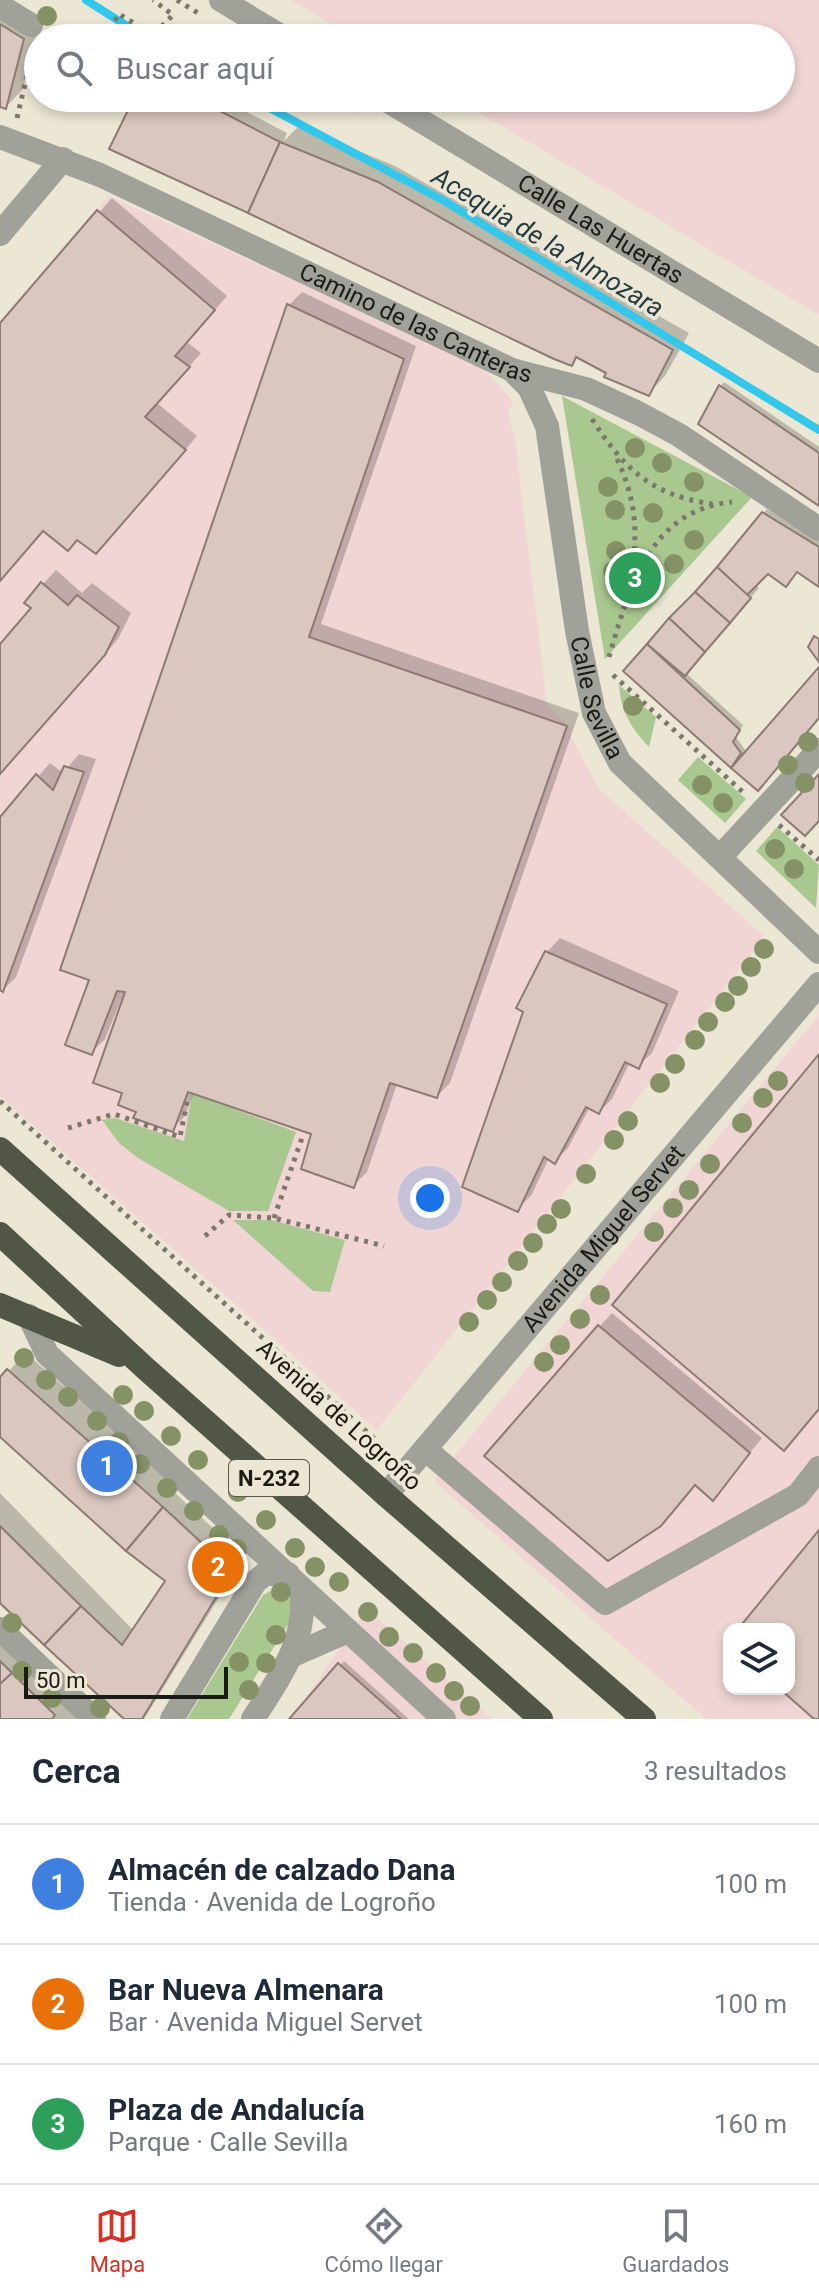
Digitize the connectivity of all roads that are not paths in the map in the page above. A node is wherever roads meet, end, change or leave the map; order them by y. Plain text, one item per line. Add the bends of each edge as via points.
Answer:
1 (221, 0) edge
2 (0, 6) edge
3 (261, 24) edge
4 (24, 26) edge
5 (406, 112) edge
6 (8, 130) edge
7 (63, 159) junction
8 (0, 234) edge
9 (819, 361) edge
10 (512, 370) junction
11 (819, 529) edge
12 (819, 750) edge
13 (720, 857) junction
14 (819, 952) edge
15 (819, 984) edge
16 (0, 1149) edge
17 (0, 1234) edge
18 (0, 1305) edge
19 (29, 1316) junction
20 (145, 1368) junction
21 (425, 1449) junction
22 (819, 1468) edge
23 (386, 1495) junction
24 (294, 1581) junction
25 (0, 1629) edge
26 (348, 1631) junction
27 (293, 1655) junction
28 (94, 1719) edge
29 (172, 1719) edge
30 (253, 1719) edge
31 (444, 1719) edge
32 (541, 1719) edge
33 (644, 1719) edge

1 - 3 street
2 - 4 street
5 - 9 street, Calle Las Huertas
6 - 7 street, Camino de las Canteras
7 - 8 street
7 - 10 street, Camino de las Canteras
10 - 11 street, Camino de las Canteras via 586,389 679,435
10 - 13 street, Calle Sevilla via 529,387 547,426 594,713 620,763
12 - 13 street
13 - 14 street, Calle Sevilla
15 - 21 street, Avenida Miguel Servet
16 - 23 highway, Avenida de Logroño / N-232
17 - 20 highway, N-232
18 - 19 highway
19 - 20 highway
19 - 24 street via 47,1354
20 - 32 highway, N-232
21 - 22 street via 605,1603 798,1495
21 - 23 street, Avenida Miguel Servet
23 - 33 highway, Avenida de Logroño / N-232
24 - 26 street
24 - 27 street via 302,1617
24 - 29 street via 265,1574 255,1582
25 - 28 street
26 - 27 street
26 - 31 street
27 - 30 street

